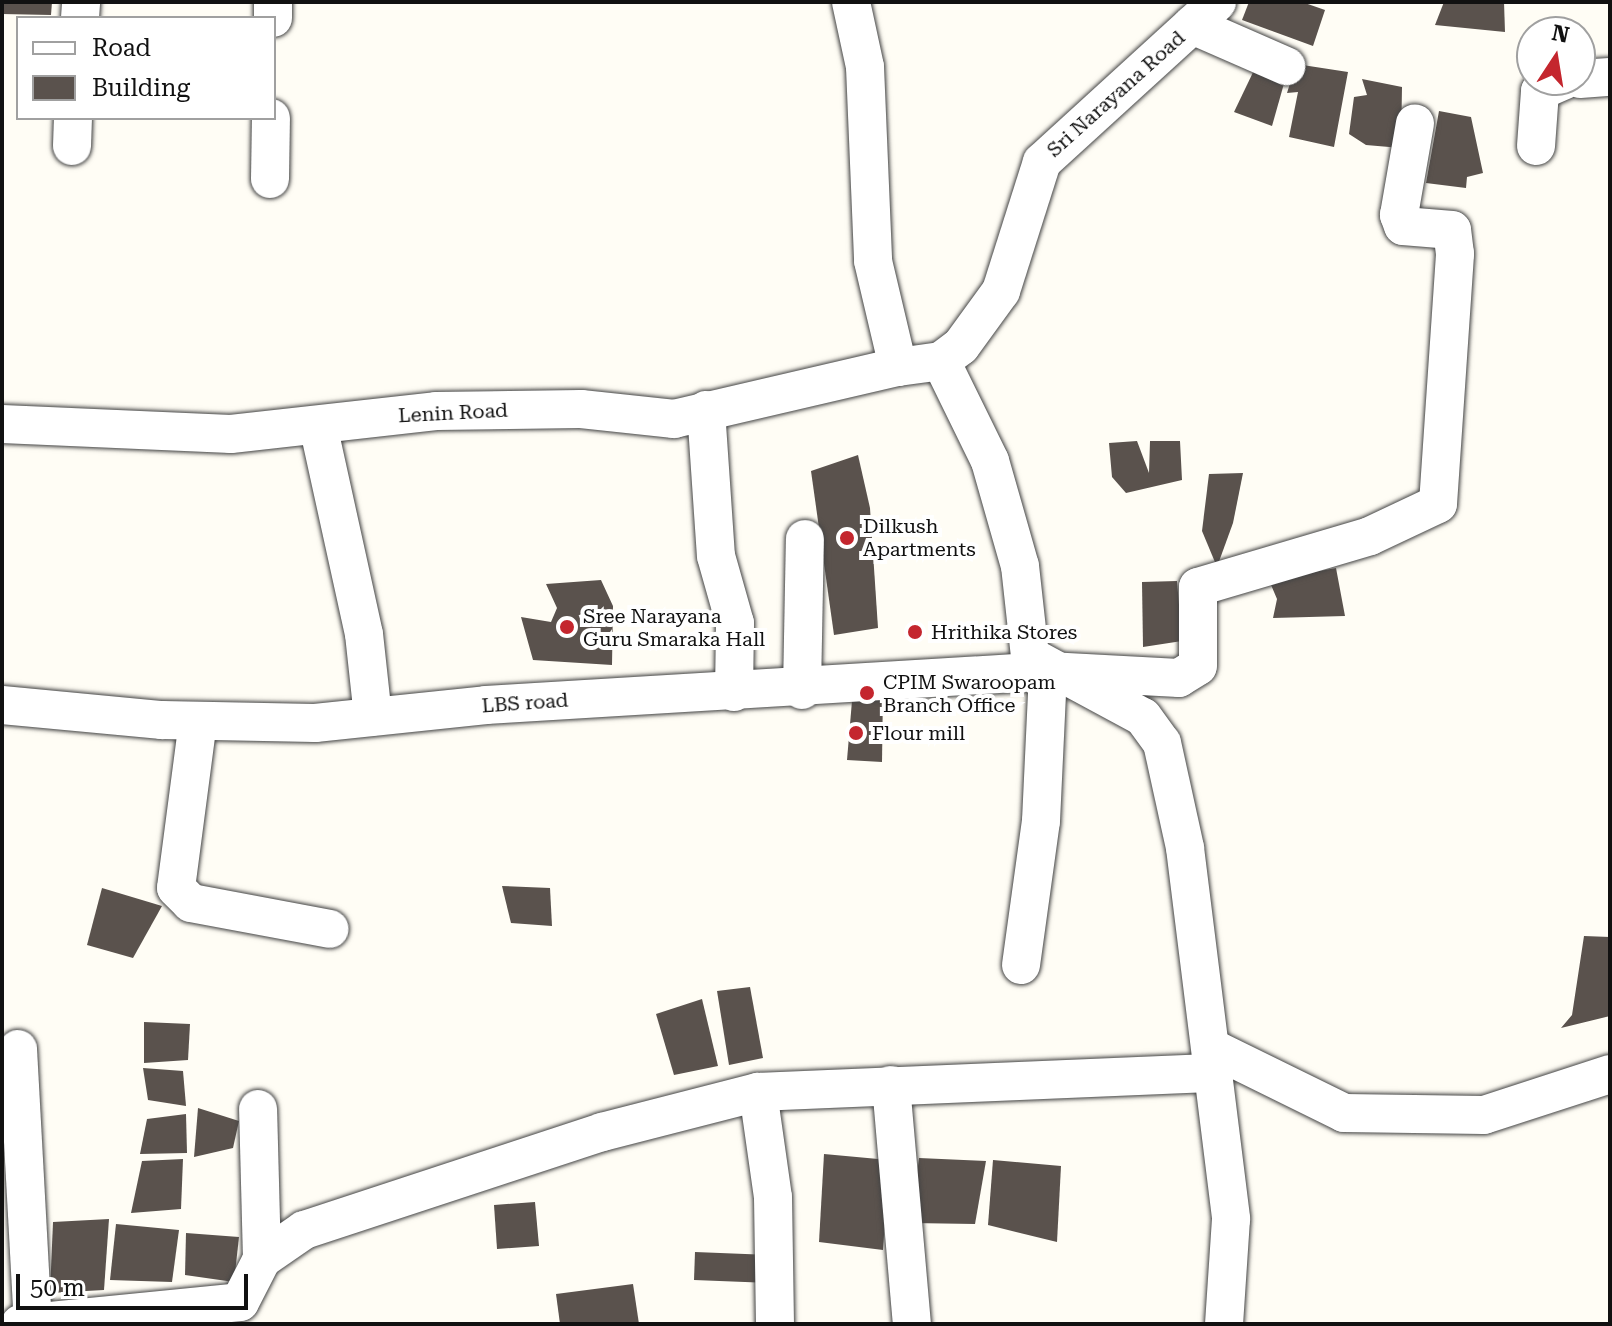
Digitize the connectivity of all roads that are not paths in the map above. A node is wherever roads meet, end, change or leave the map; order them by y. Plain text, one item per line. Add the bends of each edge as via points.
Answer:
1 (851, 2) edge
2 (1204, 14) edge
3 (1286, 66) dead end
4 (1540, 96) edge
5 (271, 120) edge
6 (1415, 123) dead end
7 (1536, 146) dead end
8 (270, 179) dead end
9 (941, 361) junction
10 (898, 367) junction
11 (706, 410) junction
12 (2, 424) edge
13 (318, 425) junction
14 (805, 539) dead end
15 (1048, 671) junction
16 (802, 690) junction
17 (734, 692) junction
18 (2, 705) edge
19 (373, 717) junction
20 (198, 721) junction
21 (330, 929) dead end
22 (1021, 965) dead end
23 (18, 1049) dead end
24 (1214, 1061) junction
25 (1610, 1074) edge
26 (891, 1085) junction
27 (758, 1092) junction
28 (258, 1109) dead end
29 (262, 1259) junction
30 (27, 1323) edge
31 (775, 1324) edge
32 (912, 1324) edge
33 (1224, 1324) edge

1 - 10 street via 865,67 873,261
2 - 3 street
2 - 9 street, Sri Narayana Road via 1042,162 1001,291 961,346
4 - 7 street
5 - 8 street
6 - 15 street, LBS road via 1399,215 1403,226 1452,230 1455,254 1438,504 1370,536 1198,587 1198,666 1179,678
9 - 10 street, Lenin Road
9 - 15 street via 990,461 1020,566 1030,656
10 - 11 street, Lenin Road
11 - 13 street, Lenin Road via 674,419 581,409 436,411
11 - 17 street via 716,556 735,623
12 - 13 street, Lenin Road via 231,434
13 - 19 street via 364,634
14 - 16 street
15 - 16 street, LBS road
15 - 22 street via 1041,821
15 - 24 street via 1143,717 1162,743
16 - 17 street, LBS road
17 - 19 street, LBS road
18 - 20 street, LBS road
19 - 20 street, LBS road
20 - 21 street via 176,888 191,903
23 - 30 street
24 - 25 street via 1344,1113 1484,1115
24 - 26 street
24 - 33 street via 1231,1219
26 - 27 street
26 - 32 street
27 - 29 street via 602,1132 304,1230
27 - 31 street via 773,1197
28 - 29 street
29 - 30 street via 240,1302

